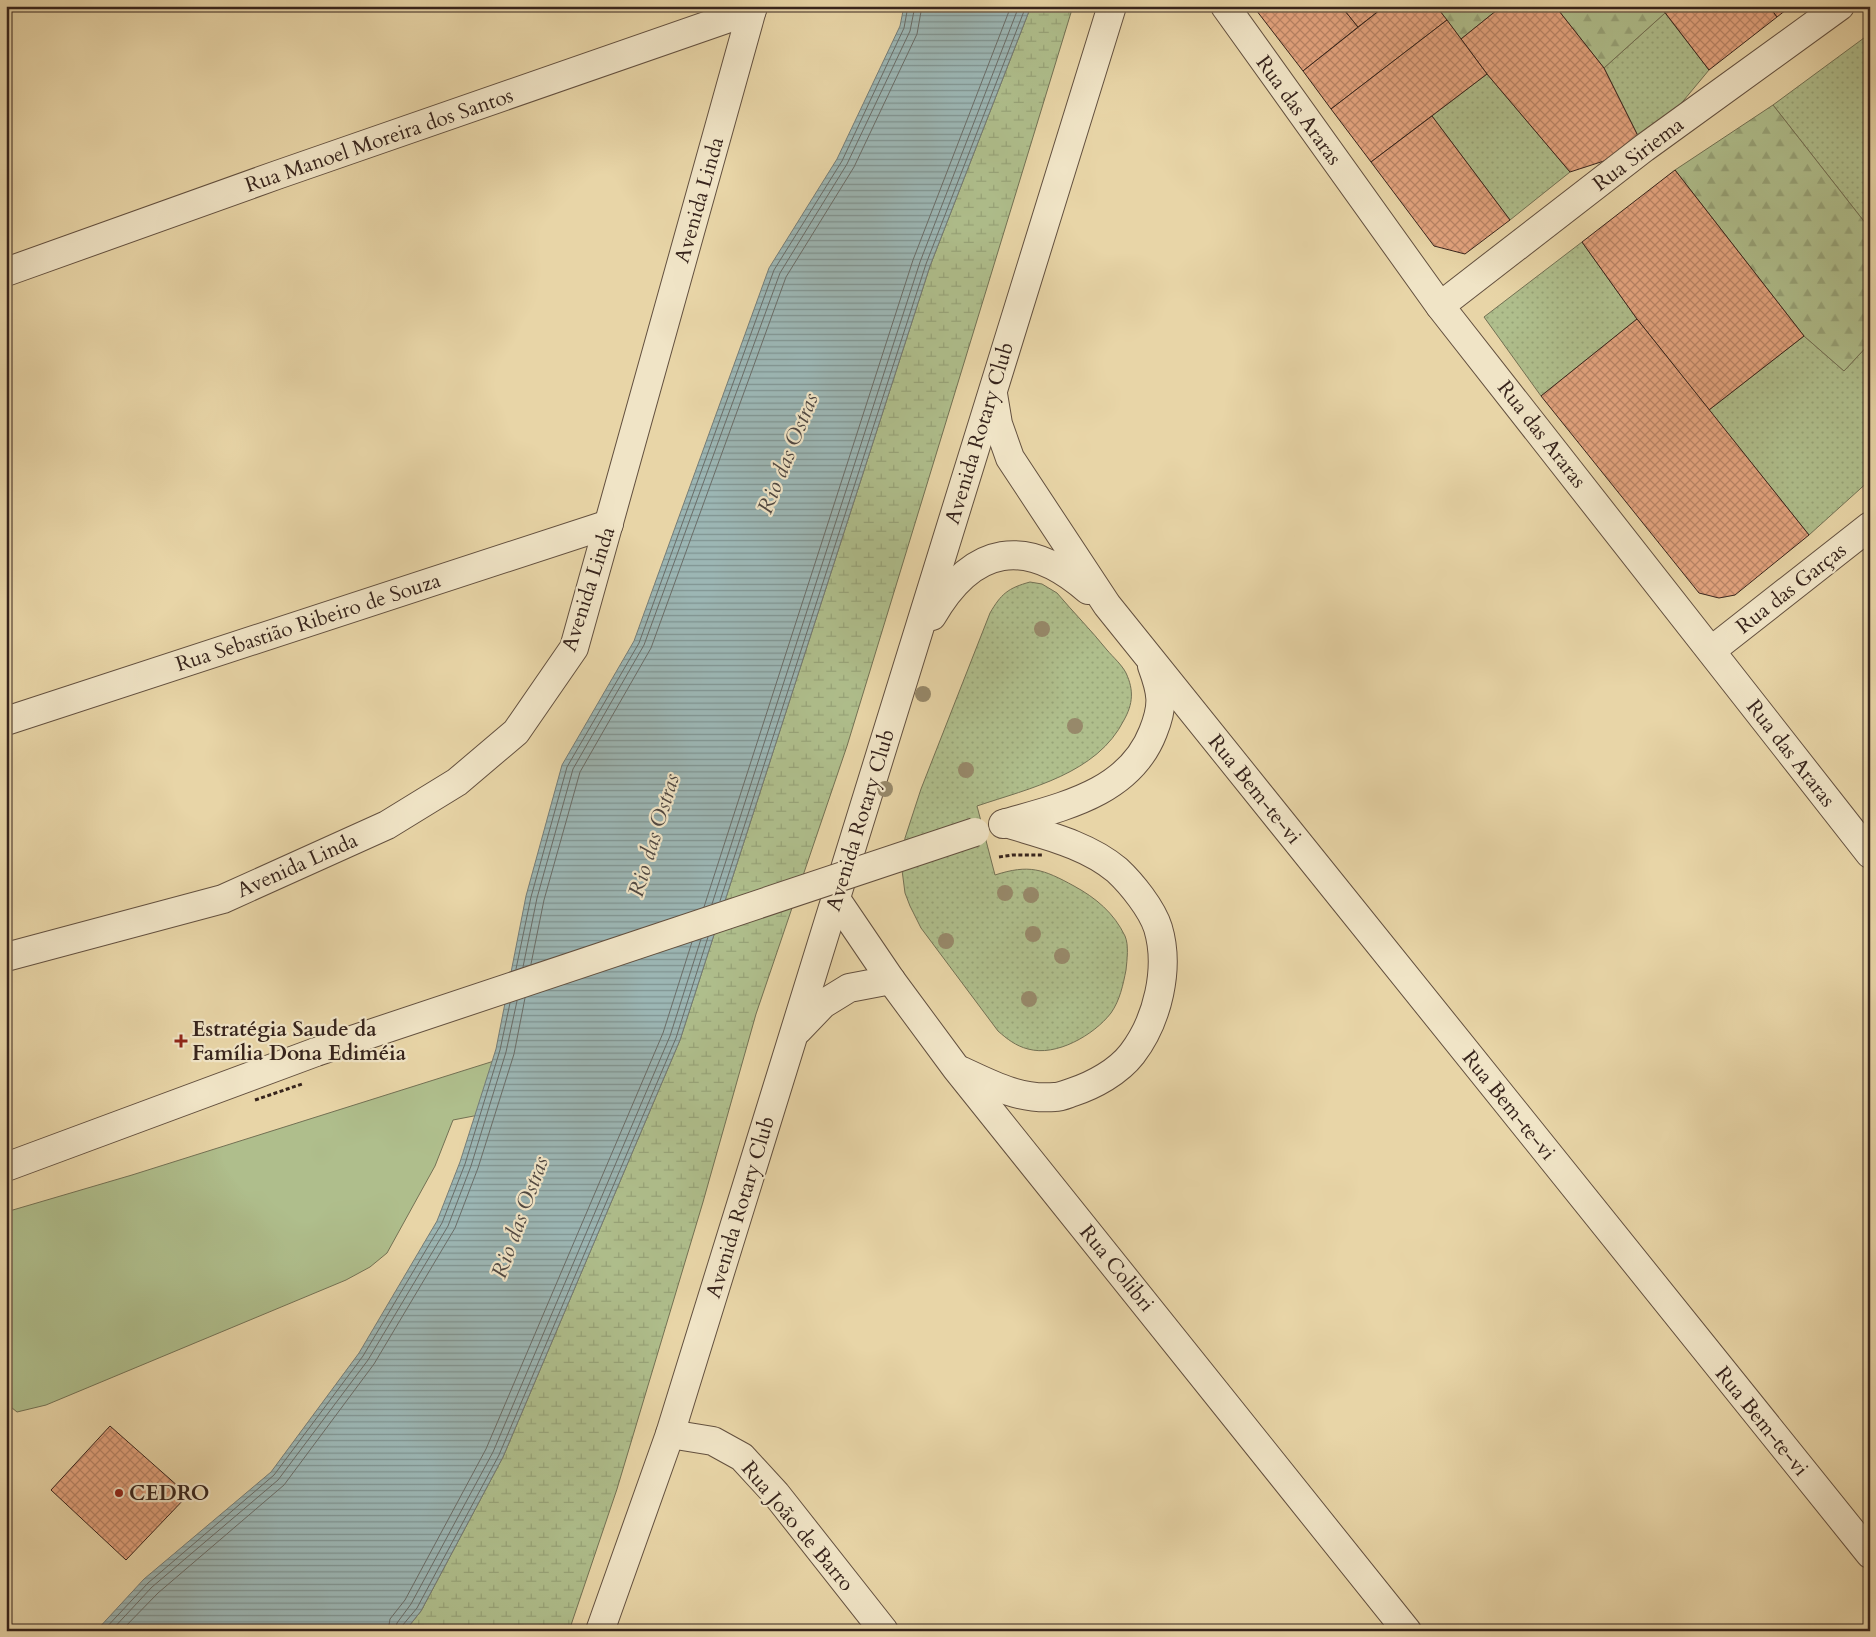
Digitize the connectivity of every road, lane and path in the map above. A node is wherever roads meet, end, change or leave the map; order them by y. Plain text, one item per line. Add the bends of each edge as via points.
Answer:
1 (1112, 6) edge
2 (1225, 6) edge
3 (1840, 6) edge
4 (753, 8) edge
5 (6, 272) edge
6 (1440, 306) junction
7 (992, 391) junction
8 (609, 524) junction
9 (1870, 526) edge
10 (1107, 605) junction
11 (1712, 650) junction
12 (1148, 655) junction
13 (910, 662) junction
14 (6, 721) edge
15 (1006, 823) junction
16 (1870, 854) edge
17 (836, 899) junction
18 (6, 957) edge
19 (891, 980) junction
20 (793, 1036) junction
21 (956, 1068) junction
22 (6, 1166) edge
23 (670, 1434) junction
24 (1870, 1554) edge
25 (600, 1631) edge
26 (884, 1631) edge
27 (1407, 1631) edge

1 - 7 street, Avenida Rotary Club
2 - 6 street, Rua das Araras
3 - 6 street, Rua Siriema via 1644,148
4 - 5 street, Rua Manoel Moreira dos Santos
4 - 8 street, Avenida Linda
6 - 11 street, Rua das Araras
7 - 10 street via 998,424 1010,458
7 - 13 street, Avenida Rotary Club
8 - 14 street, Rua Sebastião Ribeiro de Souza
8 - 18 street, Avenida Linda via 574,648 516,732 457,782 387,825 223,899
9 - 11 street, Rua das Garças
10 - 12 street, Rua Bem-te-vi
10 - 13 street via 1072,576 1047,561 998,557 967,571 954,584 932,616
11 - 16 street, Rua das Araras
12 - 15 street via 1161,689 1160,716 1132,767 1111,784 1081,799
12 - 24 street, Rua Bem-te-vi
13 - 17 street, Avenida Rotary Club
15 - 21 street via 1093,854 1116,870 1140,894 1158,927 1164,964 1156,1004 1147,1029 1132,1054 1110,1074 1084,1088 1056,1097 1026,1097 1001,1090
15 - 22 street, bridge via 316,1052
17 - 19 street, Rua Colibri
17 - 20 street, Avenida Rotary Club
19 - 20 street via 849,988 823,1004
19 - 21 street, Rua Colibri
20 - 23 street, Avenida Rotary Club
21 - 27 street, Rua Colibri
23 - 25 street, Avenida Rotary Club
23 - 26 street, Rua João de Barro via 713,1440 742,1457 776,1494

